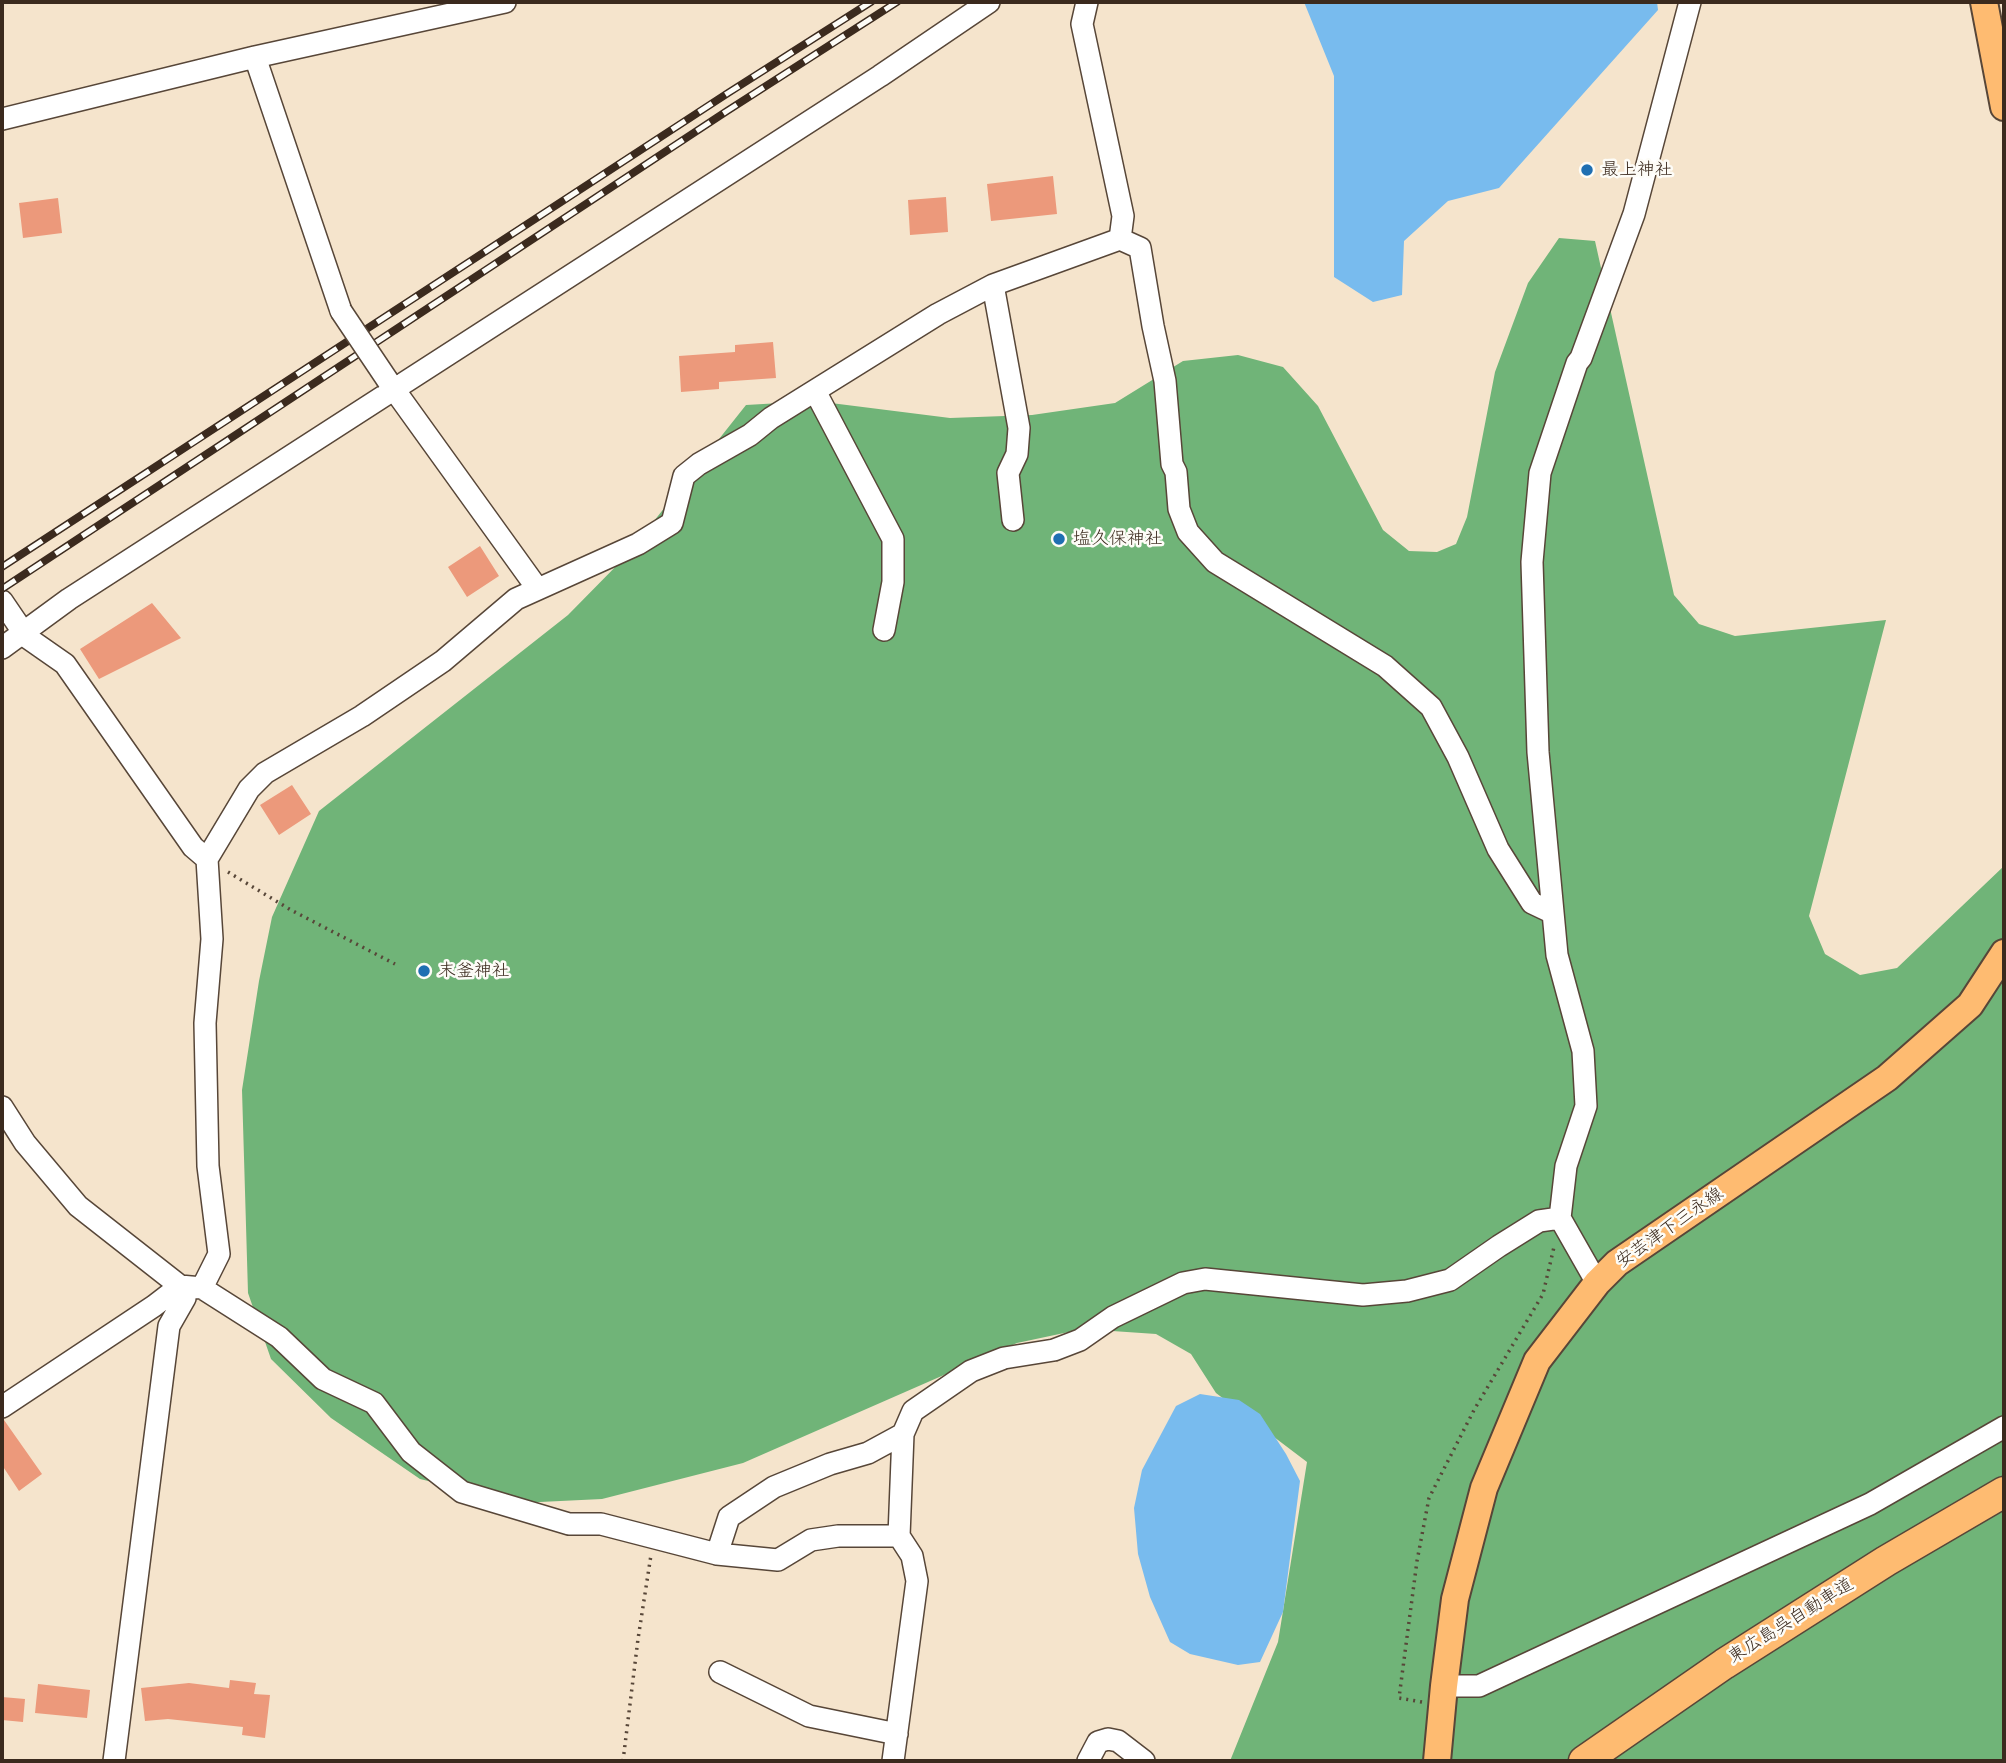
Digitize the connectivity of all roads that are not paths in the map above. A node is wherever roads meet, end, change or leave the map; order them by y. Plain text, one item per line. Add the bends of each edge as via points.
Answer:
1 (505, 2) edge
2 (989, 2) edge
3 (1087, 2) edge
4 (1690, 2) edge
5 (1984, 2) edge
6 (255, 57) junction
7 (2004, 107) edge
8 (2, 120) edge
9 (1120, 239) junction
10 (993, 285) junction
11 (391, 386) junction
12 (815, 391) junction
13 (1013, 520) dead end
14 (537, 588) junction
15 (2, 601) edge
16 (21, 630) junction
17 (884, 630) dead end
18 (2, 648) edge
19 (207, 859) junction
20 (1553, 913) junction
21 (2004, 953) edge
22 (2, 1107) edge
23 (1560, 1218) junction
24 (1597, 1283) junction
25 (180, 1286) junction
26 (202, 1288) junction
27 (2, 1407) edge
28 (2004, 1427) edge
29 (903, 1434) junction
30 (2004, 1492) edge
31 (899, 1536) junction
32 (717, 1554) junction
33 (720, 1672) dead end
34 (1443, 1696) junction
35 (897, 1734) junction
36 (114, 1761) edge
37 (893, 1761) edge
38 (1088, 1761) edge
39 (1144, 1761) edge
40 (1437, 1761) edge
41 (1584, 1761) edge

1 - 6 street
2 - 11 street
3 - 9 street via 1082,24 1123,216
4 - 20 street via 1634,214 1540,473 1532,562 1538,752
5 - 7 main road
6 - 8 street
6 - 11 street, bridge via 341,310
9 - 10 street
9 - 20 street via 1140,248 1165,381 1179,509 1188,532 1215,562 1385,666 1431,706 1498,849 1532,903
10 - 12 street
10 - 13 street via 1019,428 1017,454 1008,473
11 - 14 street
11 - 16 street
12 - 14 street via 684,476 672,523 638,544
12 - 17 street via 893,539 893,582
14 - 19 street via 516,599 443,661 265,773 249,789
15 - 16 street
16 - 18 street
16 - 19 street via 65,664 192,847
19 - 26 street via 212,939 205,1023 208,1166 219,1254
20 - 23 street via 1557,955 1583,1051 1586,1106 1566,1166
21 - 24 main road, 安芸津下三永線 via 1970,1005 1887,1078
22 - 25 street via 25,1143 78,1206
23 - 24 street
23 - 29 street via 1539,1221 1450,1280 1407,1290 1363,1295 1205,1279 1183,1283 1113,1317 1080,1340 971,1371 913,1411
24 - 34 main road, 安芸津下三永線 via 1537,1361 1484,1488 1455,1599
25 - 26 street
25 - 27 street
25 - 36 street via 185,1298 169,1326
26 - 32 street via 279,1337 323,1378 374,1403 411,1452 462,1492 569,1524 601,1524
28 - 34 street via 1870,1504 1479,1686
29 - 31 street
29 - 32 street via 868,1453 774,1487 729,1517
30 - 41 highway, 東広島呉自動車道 via 1724,1664
31 - 32 street via 811,1540 778,1560
31 - 35 street via 912,1556 917,1581
33 - 35 street via 809,1716
34 - 40 main road, 安芸津下三永線
35 - 37 street
38 - 39 street via 1098,1742 1108,1739 1118,1741

